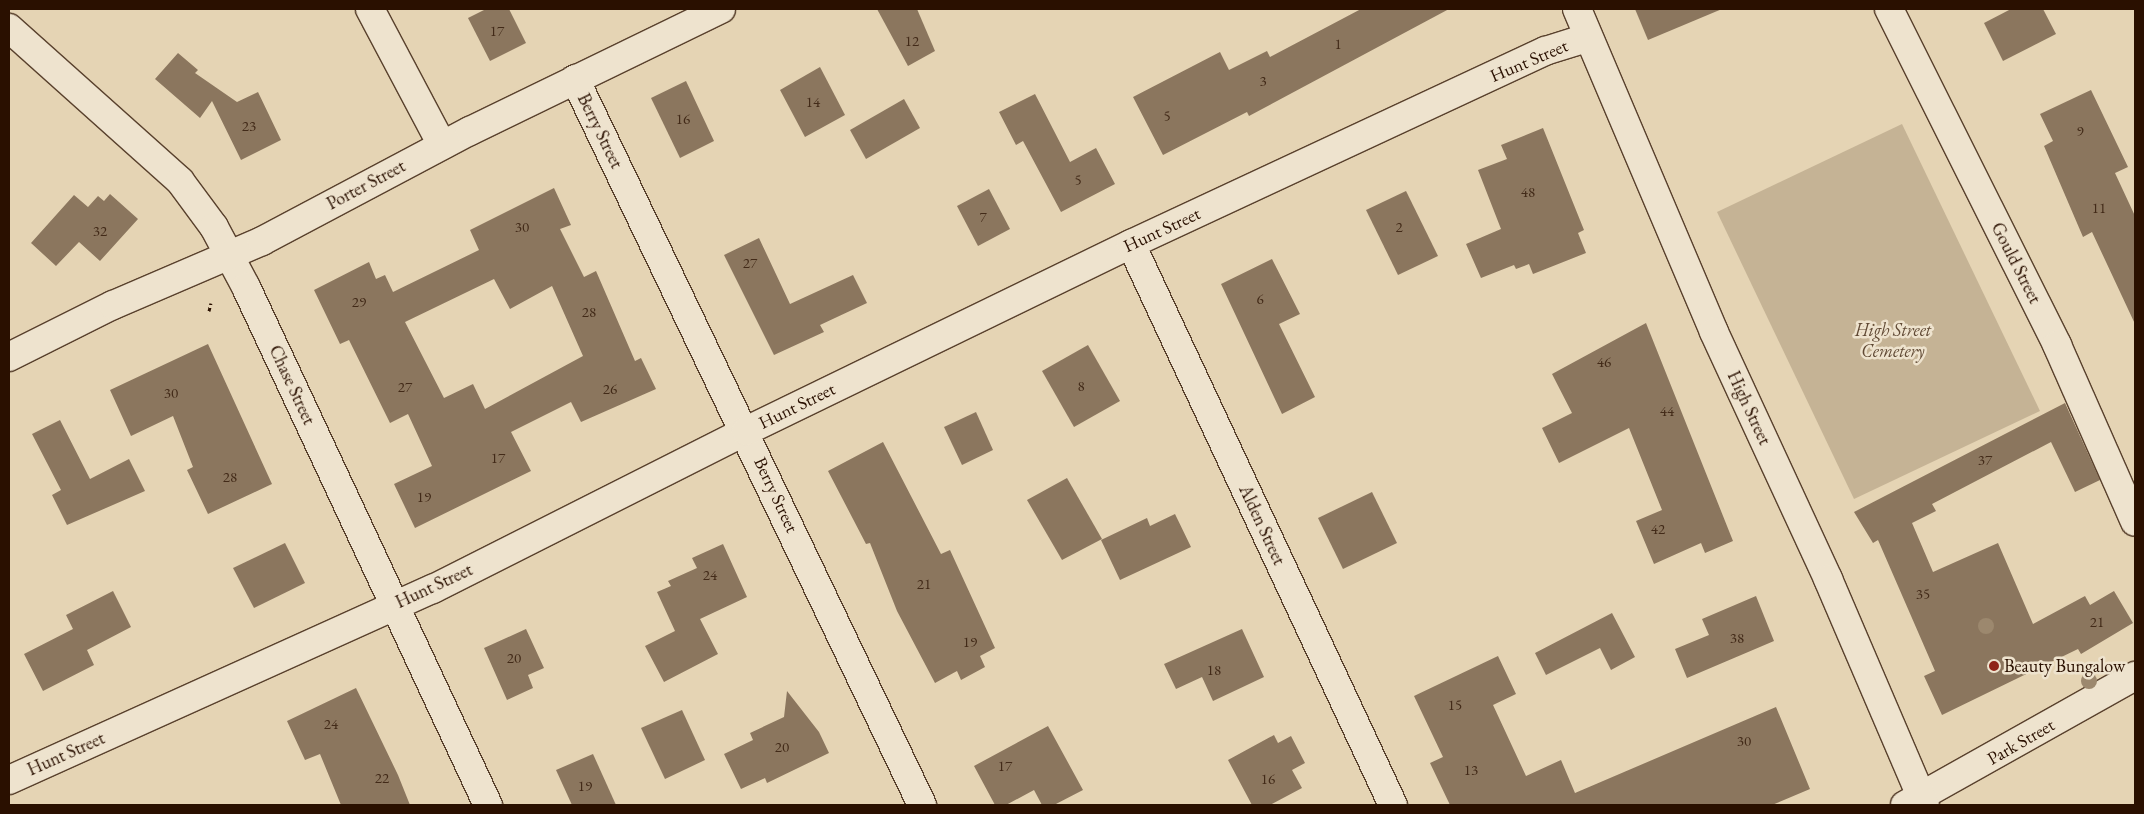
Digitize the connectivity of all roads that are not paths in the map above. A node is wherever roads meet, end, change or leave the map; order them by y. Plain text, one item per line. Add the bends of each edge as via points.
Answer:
1 (370, 9) edge
2 (721, 9) edge
3 (1577, 9) edge
4 (1889, 9) edge
5 (9, 28) edge
6 (1587, 38) junction
7 (575, 79) junction
8 (442, 145) junction
9 (1132, 244) junction
10 (231, 255) junction
11 (9, 357) edge
12 (746, 431) junction
13 (2135, 522) edge
14 (396, 604) junction
15 (2135, 676) edge
16 (9, 780) edge
17 (1917, 803) edge
18 (488, 805) edge
19 (922, 805) edge
20 (1393, 805) edge

1 - 8 street
2 - 7 street, Porter Street
3 - 6 street, High Street
4 - 13 street, Gould Street via 2057,346
5 - 10 street, Chase Street via 180,180
6 - 9 street, Hunt Street via 1545,51
6 - 17 street, High Street
7 - 8 street, Porter Street
7 - 12 street, Berry Street
8 - 10 street, Porter Street
9 - 12 street, Hunt Street
9 - 20 street, Alden Street
10 - 11 street, Porter Street via 113,305
10 - 14 street, Chase Street
12 - 14 street, Hunt Street
12 - 19 street, Berry Street
14 - 16 street, Hunt Street
14 - 18 street, Chase Street
15 - 17 street, Park Street

